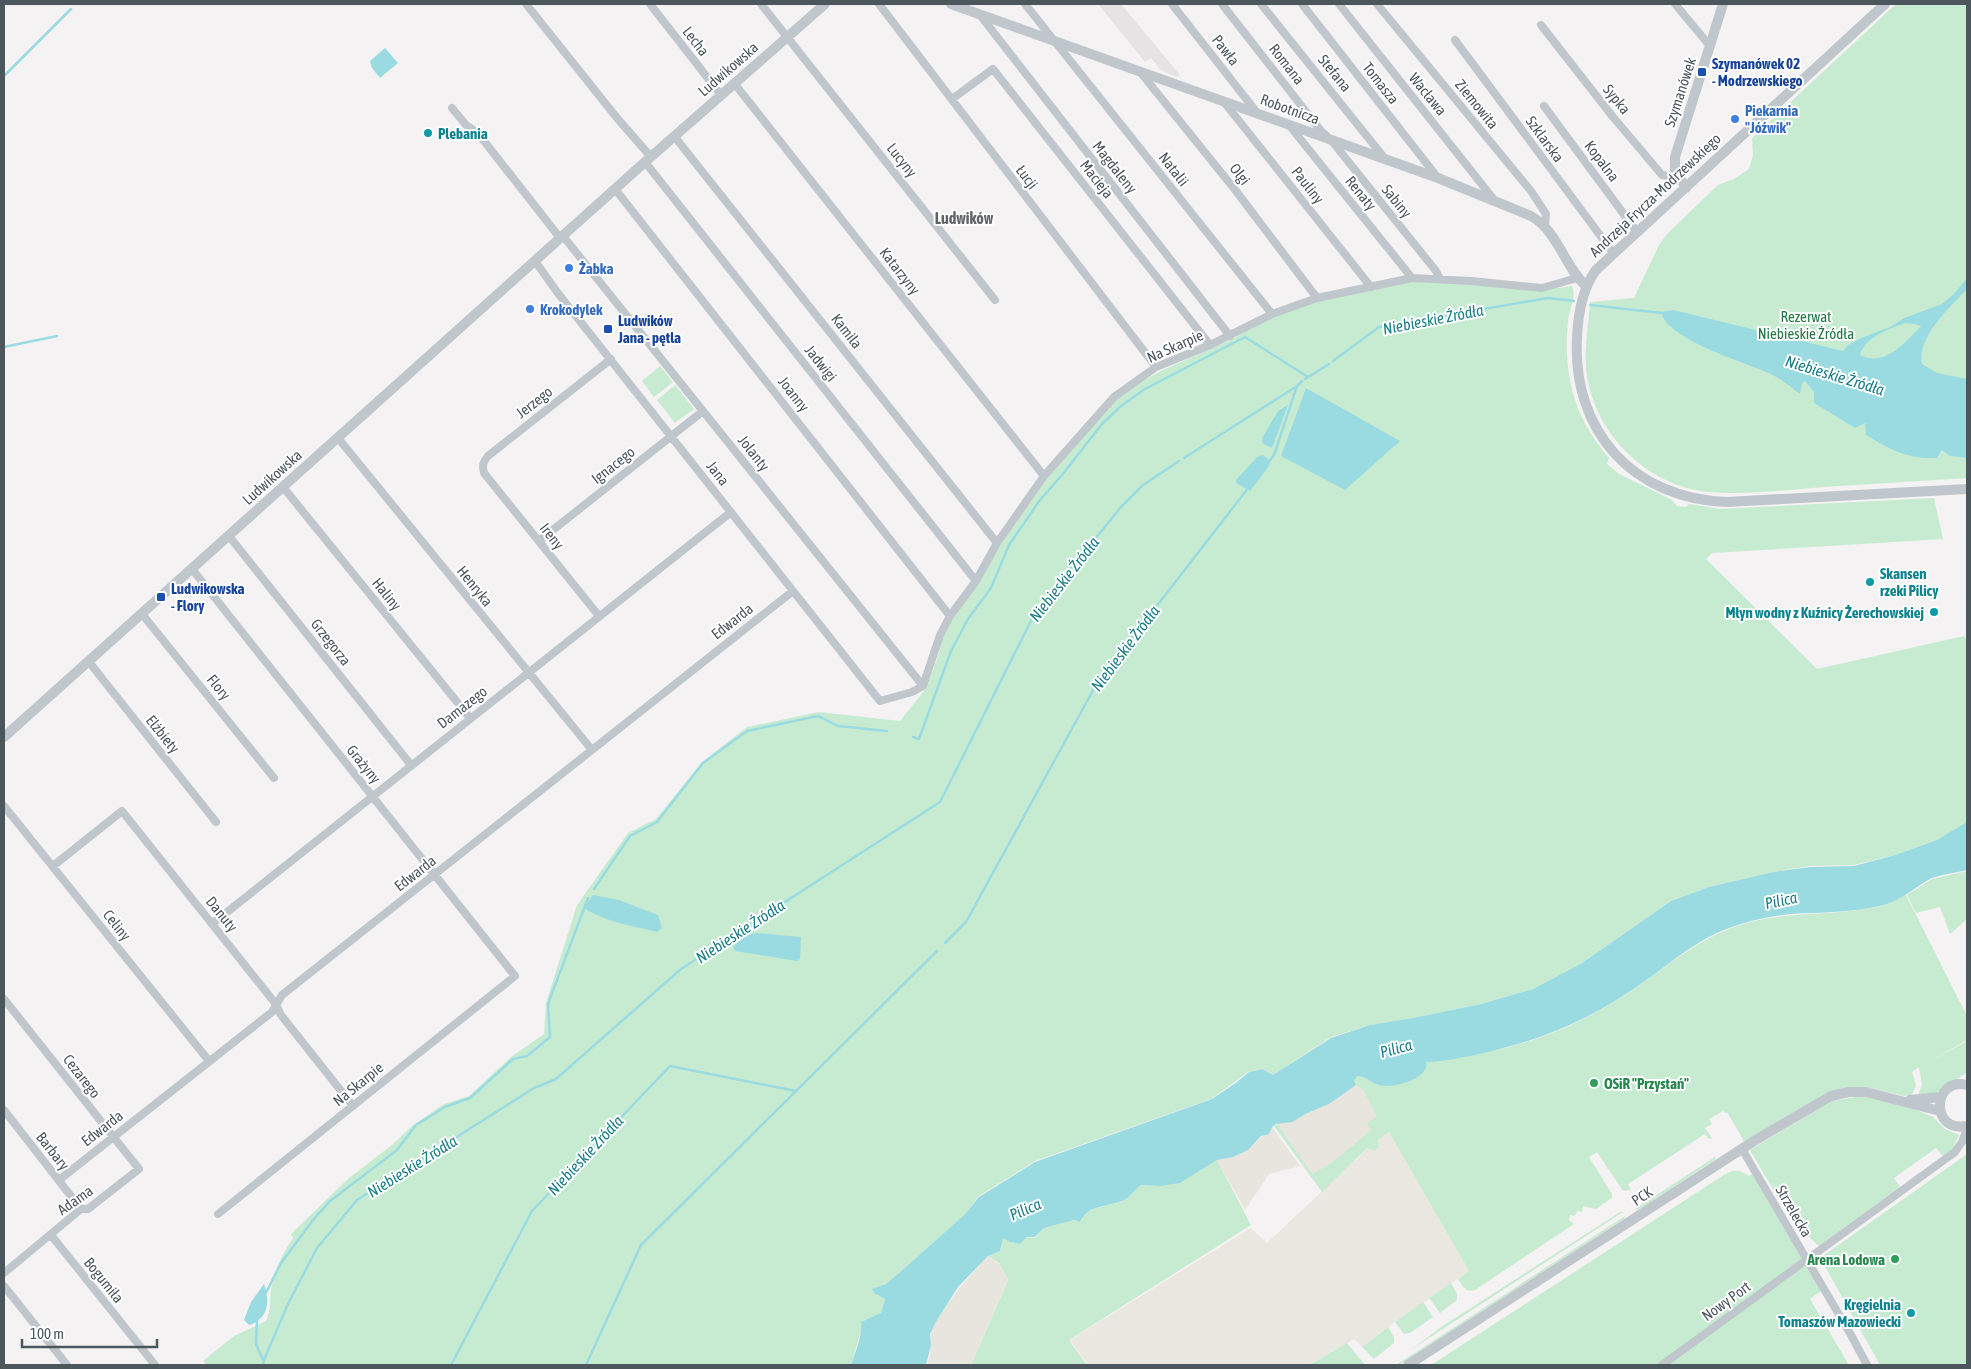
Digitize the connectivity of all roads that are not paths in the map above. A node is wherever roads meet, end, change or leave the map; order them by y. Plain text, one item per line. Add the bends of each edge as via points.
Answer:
1 (526, 4) edge
2 (650, 4) edge
3 (761, 4) edge
4 (825, 4) edge
5 (878, 4) edge
6 (951, 4) edge
7 (1024, 4) edge
8 (1172, 4) edge
9 (1222, 4) edge
10 (1261, 4) edge
11 (1302, 4) edge
12 (1339, 4) edge
13 (1377, 4) edge
14 (1675, 4) edge
15 (1723, 4) edge
16 (1884, 4) edge
17 (978, 13) junction
18 (1541, 25) dead end
19 (787, 37) junction
20 (1055, 40) junction
21 (1455, 40) dead end
22 (1710, 46) junction
23 (1139, 70) junction
24 (734, 83) junction
25 (721, 95) junction
26 (952, 99) junction
27 (1224, 101) junction
28 (1544, 106) dead end
29 (452, 108) dead end
30 (1258, 114) junction
31 (1289, 125) junction
32 (674, 136) junction
33 (1331, 140) junction
34 (648, 160) junction
35 (1386, 160) junction
36 (1438, 178) junction
37 (1679, 178) junction
38 (1686, 188) junction
39 (615, 189) junction
40 (1495, 201) junction
41 (1545, 226) junction
42 (1638, 232) junction
43 (562, 237) junction
44 (1614, 254) junction
45 (535, 261) junction
46 (1412, 278) junction
47 (1577, 278) junction
48 (1440, 280) junction
49 (1371, 286) junction
50 (1586, 286) junction
51 (1317, 298) junction
52 (995, 300) dead end
53 (1272, 314) junction
54 (1230, 336) junction
55 (1210, 345) junction
56 (611, 359) junction
57 (1156, 367) junction
58 (703, 411) junction
59 (672, 436) junction
60 (338, 438) junction
61 (484, 473) joint
62 (1044, 476) junction
63 (283, 487) junction
64 (1967, 489) edge
65 (731, 512) junction
66 (229, 536) junction
67 (539, 541) junction
68 (997, 543) junction
69 (192, 569) junction
70 (976, 581) junction
71 (793, 590) junction
72 (142, 614) junction
73 (598, 616) junction
74 (950, 616) junction
75 (89, 662) junction
76 (528, 673) junction
77 (923, 686) junction
78 (470, 718) junction
79 (4, 737) edge
80 (592, 750) junction
81 (411, 765) junction
82 (274, 778) dead end
83 (372, 796) junction
84 (4, 806) edge
85 (216, 822) dead end
86 (53, 866) junction
87 (434, 875) junction
88 (212, 924) junction
89 (515, 976) joint
90 (4, 999) edge
91 (275, 1003) junction
92 (209, 1061) junction
93 (1966, 1083) edge
94 (1941, 1097) junction
95 (1904, 1101) junction
96 (353, 1106) junction
97 (4, 1110) edge
98 (1940, 1111) junction
99 (1967, 1127) edge
100 (113, 1137) junction
101 (1742, 1149) junction
102 (139, 1169) joint
103 (59, 1180) junction
104 (81, 1209) junction
105 (218, 1214) dead end
106 (51, 1235) junction
107 (1807, 1260) junction
108 (4, 1273) edge
109 (4, 1286) edge
110 (66, 1365) edge
111 (155, 1365) edge
112 (1408, 1365) edge
113 (1662, 1365) edge
114 (1867, 1365) edge

1 - 34 street
2 - 25 street, Lecha
3 - 19 street, Lucyny
4 - 19 street, Ludwikowska
5 - 26 street, Łucji
6 - 17 street, Robotnicza
7 - 20 street, Natalii
8 - 30 street, Pawła
9 - 33 street, Romana
10 - 35 street, Stefana
11 - 36 street, Tomasza
12 - 40 street, Wacława
13 - 41 street, Ziemowita via 1531,191 1546,214
14 - 22 street
15 - 22 street, Szymanówek
16 - 38 street, Andrzeja Frycza-Modrzewskiego
17 - 20 street, Robotnicza
17 - 54 street, Magdaleny
18 - 37 street, Sypka via 1662,175
19 - 24 street, Ludwikowska
19 - 52 street, Lucyny
20 - 23 street, Robotnicza
20 - 53 street, Natalii
21 - 44 street, Szklarska
22 - 37 street, Szymanówek via 1675,157
23 - 27 street, Robotnicza
23 - 51 street, Olgi via 1236,190
24 - 25 street, Ludwikowska
24 - 62 street, Katarzyny
25 - 32 street, Ludwikowska
26 - 55 street, Macieja via 993,69
26 - 57 street, Łucji
27 - 30 street, Robotnicza
27 - 49 street, Pauliny
28 - 42 street, Kopalna
29 - 43 street via 466,125 477,132
30 - 31 street, Robotnicza
31 - 33 street, Robotnicza
31 - 46 street, Renaty
32 - 34 street, Ludwikowska
32 - 68 street, Kamila
33 - 35 street, Robotnicza
33 - 48 street, Sabiny
34 - 39 street, Ludwikowska
34 - 70 street, Jadwigi
35 - 36 street, Robotnicza
36 - 40 street, Robotnicza
37 - 38 street, Szymanówek
38 - 42 street, Andrzeja Frycza-Modrzewskiego
39 - 43 street, Ludwikowska
39 - 74 street, Joanny
40 - 41 street, Robotnicza via 1531,216
41 - 47 street, Robotnicza
42 - 44 street, Andrzeja Frycza-Modrzewskiego
43 - 45 street, Ludwikowska
43 - 58 street, Jolanty
44 - 50 street, Andrzeja Frycza-Modrzewskiego via 1596,270
45 - 56 street, Jana
45 - 60 street, Ludwikowska
46 - 48 street, Na Skarpie
46 - 49 street, Na Skarpie
47 - 48 street, Na Skarpie via 1542,288
47 - 50 street, Robotnicza
49 - 51 street, Na Skarpie
50 - 64 street, Andrzeja Frycza-Modrzewskiego via 1578,322 1576,356 1586,407 1594,425 1614,452 1631,469 1661,488 1694,500 1727,502
51 - 53 street, Na Skarpie
53 - 54 street, Na Skarpie
54 - 55 street, Na Skarpie
55 - 57 street, Na Skarpie
56 - 59 street, Jana
56 - 61 street, Jerzego via 488,456 482,467
57 - 62 street, Na Skarpie via 1114,397
58 - 59 street, Ignacego
58 - 77 street, Jolanty
59 - 65 street, Jana
59 - 67 street, Ignacego
60 - 63 street, Ludwikowska
60 - 76 street, Henryka
61 - 67 street, Ireny
62 - 68 street, Na Skarpie
63 - 66 street, Ludwikowska
63 - 78 street, Haliny
65 - 71 street, Jana
65 - 73 street, Damazego
66 - 69 street, Ludwikowska
66 - 81 street, Grzegorza
67 - 73 street, Ireny
68 - 70 street, Na Skarpie
69 - 72 street, Ludwikowska
69 - 83 street, Grażyny
70 - 74 street, Na Skarpie
71 - 77 street, Jana via 880,701
71 - 80 street, Edwarda
72 - 75 street, Ludwikowska
72 - 82 street, Flory
73 - 76 street, Damazego
74 - 77 street, Na Skarpie
75 - 79 street, Ludwikowska
75 - 85 street, Elżbiety
76 - 78 street, Damazego
76 - 80 street, Henryka
78 - 81 street, Damazego
80 - 87 street, Edwarda
81 - 83 street, Damazego
83 - 87 street, Grażyny
83 - 88 street, Damazego
84 - 86 street, Celiny
86 - 88 street, Danuty via 122,811
86 - 92 street, Celiny
87 - 89 street, Grażyny
87 - 91 street, Edwarda
88 - 91 street, Danuty
89 - 96 street, Na Skarpie
90 - 100 street, Cezarego
91 - 92 street, Edwarda via 272,1012
91 - 96 street, Danuty
92 - 100 street, Edwarda
93 - 94 street via 1950,1087
94 - 95 street, PCK
94 - 98 street
95 - 98 street, PCK
95 - 101 street, PCK via 1866,1092 1832,1096
96 - 105 street, Na Skarpie
97 - 103 street, Barbary
98 - 99 street via 1954,1126
99 - 107 street, Nowy Port via 1955,1152
100 - 102 street, Cezarego
100 - 103 street, Edwarda
101 - 107 street, Strzelecka
101 - 112 street, PCK
102 - 104 street, Adama via 88,1209
103 - 104 street, Barbary
104 - 106 street, Adama
106 - 108 street, Adama
106 - 111 street, Bogumiła
107 - 113 street, Nowy Port
107 - 114 street, Strzelecka
109 - 110 street

